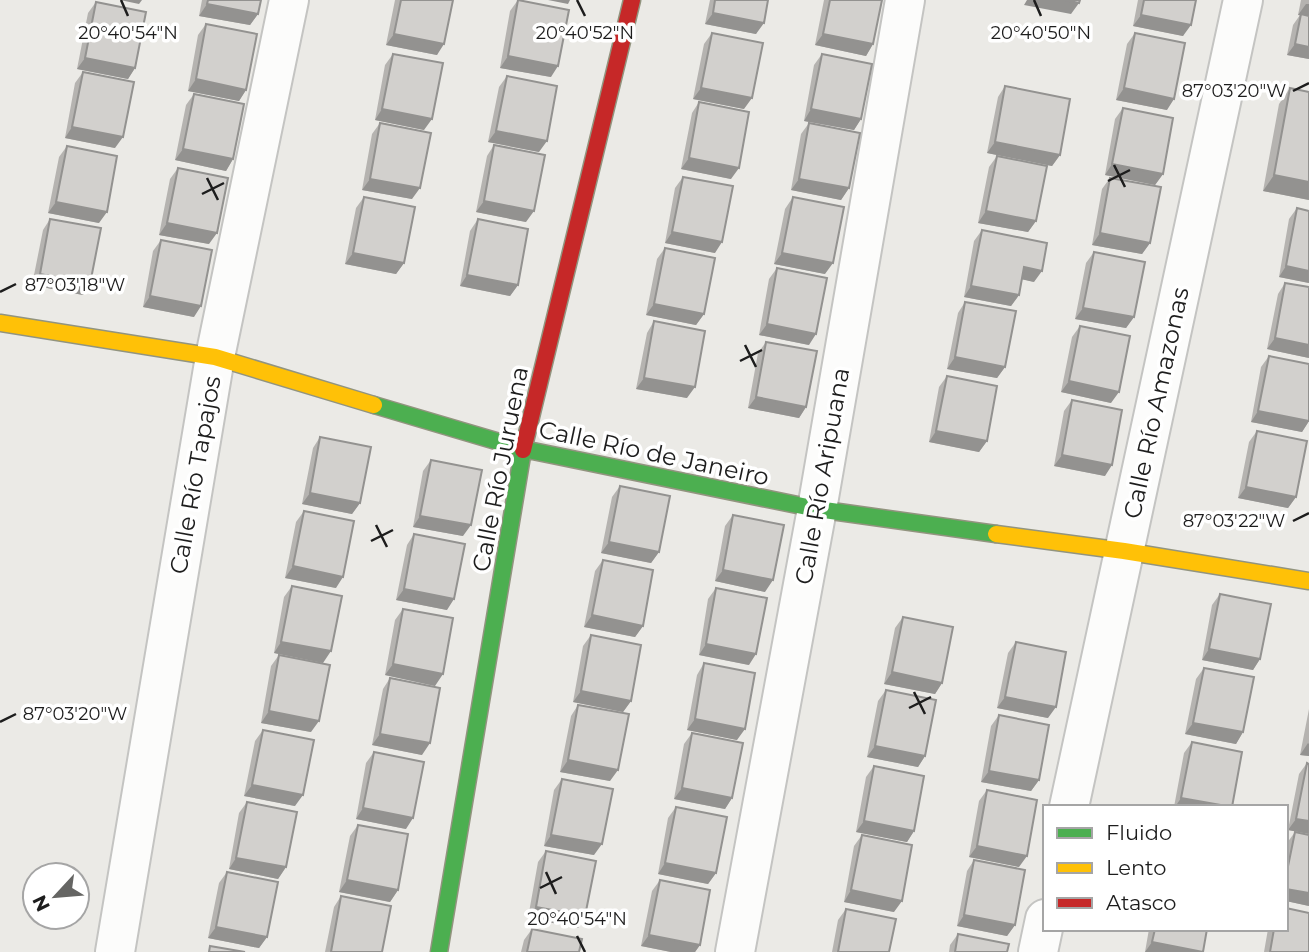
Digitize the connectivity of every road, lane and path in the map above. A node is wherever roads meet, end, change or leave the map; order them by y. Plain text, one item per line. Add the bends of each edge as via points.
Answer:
1 (289, 0) edge
2 (632, 0) edge
3 (905, 0) edge
4 (1243, 0) edge
5 (0, 323) edge
6 (215, 358) junction
7 (523, 449) junction
8 (817, 509) junction
9 (1124, 551) junction
10 (1309, 581) edge
11 (1069, 805) edge
12 (1043, 928) edge
13 (115, 952) edge
14 (439, 952) edge
15 (735, 952) edge
16 (1038, 952) edge

1 - 6 street, Calle Río Tapajos
2 - 7 street, Calle Río Juruena
3 - 8 street, Calle Río Aripuana
4 - 9 street, Calle Río Amazonas
5 - 6 street, Calle Río de Janeiro
6 - 7 street, Calle Río de Janeiro
6 - 13 street, Calle Río Tapajos
7 - 8 street, Calle Río de Janeiro
7 - 14 street, Calle Río Juruena
8 - 9 street, Calle Río de Janeiro
8 - 15 street, Calle Río Aripuana
9 - 10 street, Calle Río de Janeiro
9 - 11 street, Calle Río Amazonas
12 - 16 street

